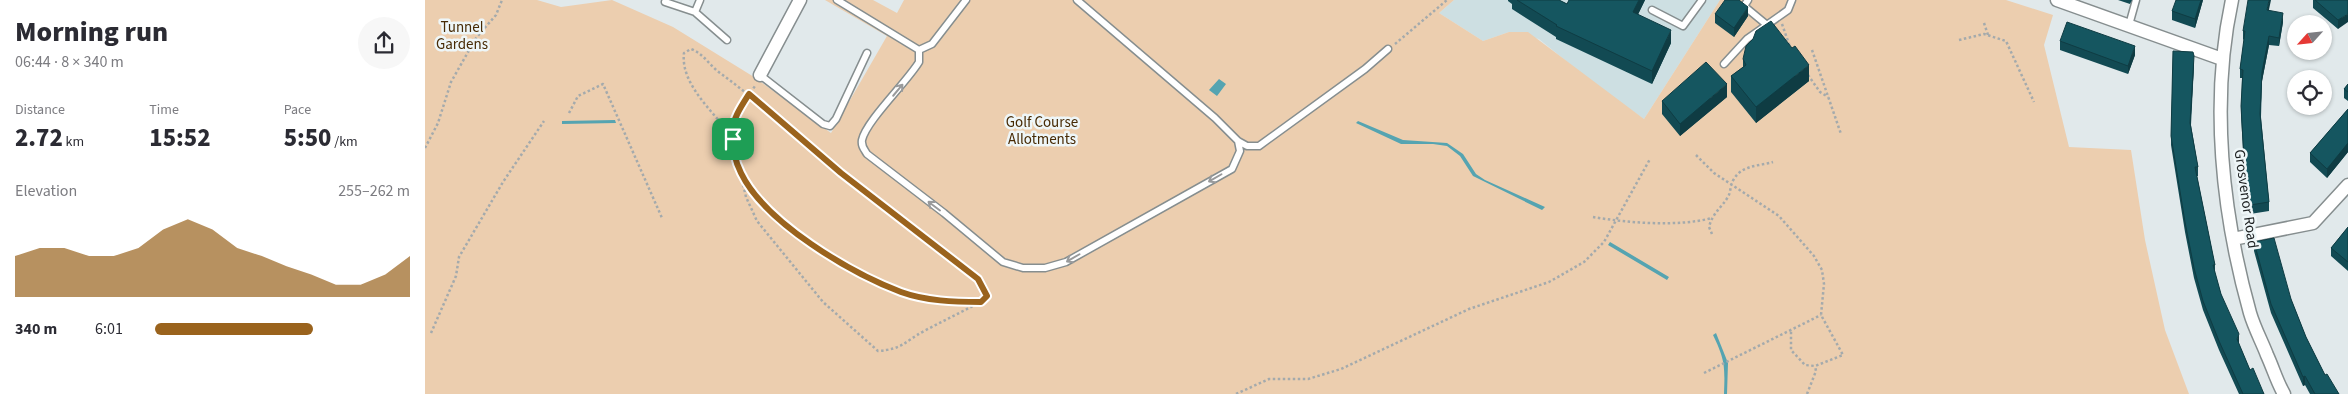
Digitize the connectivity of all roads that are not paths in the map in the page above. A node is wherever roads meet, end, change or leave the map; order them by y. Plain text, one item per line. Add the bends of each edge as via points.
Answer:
1 (700, 0) edge
2 (800, 0) edge
3 (837, 0) edge
4 (966, 0) edge
5 (1077, 0) edge
6 (1702, 0) edge
7 (1748, 0) edge
8 (1792, 0) edge
9 (2057, 0) edge
10 (2136, 0) edge
11 (2232, 0) edge
12 (665, 2) dead end
13 (1652, 10) dead end
14 (695, 12) junction
15 (1767, 25) junction
16 (2129, 25) junction
17 (727, 40) dead end
18 (932, 44) junction
19 (1388, 49) road end
20 (919, 50) junction
21 (867, 53) dead end
22 (2222, 59) junction
23 (919, 62) junction
24 (1724, 64) dead end
25 (760, 76) joint
26 (1238, 141) junction
27 (2348, 185) edge
28 (2233, 239) junction
29 (2284, 394) edge

1 - 14 lane
2 - 25 street
3 - 20 lane
4 - 18 lane
5 - 26 lane
6 - 13 lane via 1683,26
7 - 15 lane via 1744,6
8 - 15 lane via 1787,10
9 - 16 street
10 - 16 lane
11 - 22 street, Grosvenor Road
12 - 14 lane
14 - 17 lane
15 - 24 lane via 1747,39
16 - 22 street
18 - 20 lane
18 - 23 lane
19 - 26 lane via 1259,146 1247,146
20 - 23 lane
21 - 25 lane via 830,126
22 - 28 street, Grosvenor Road via 2223,166
26 -> 23 lane via 1237,160 1223,173 1066,262 1045,268 1021,268 1003,262 861,146 862,138 874,119
27 - 28 street via 2313,223
28 - 29 street, Grosvenor Road via 2250,314

